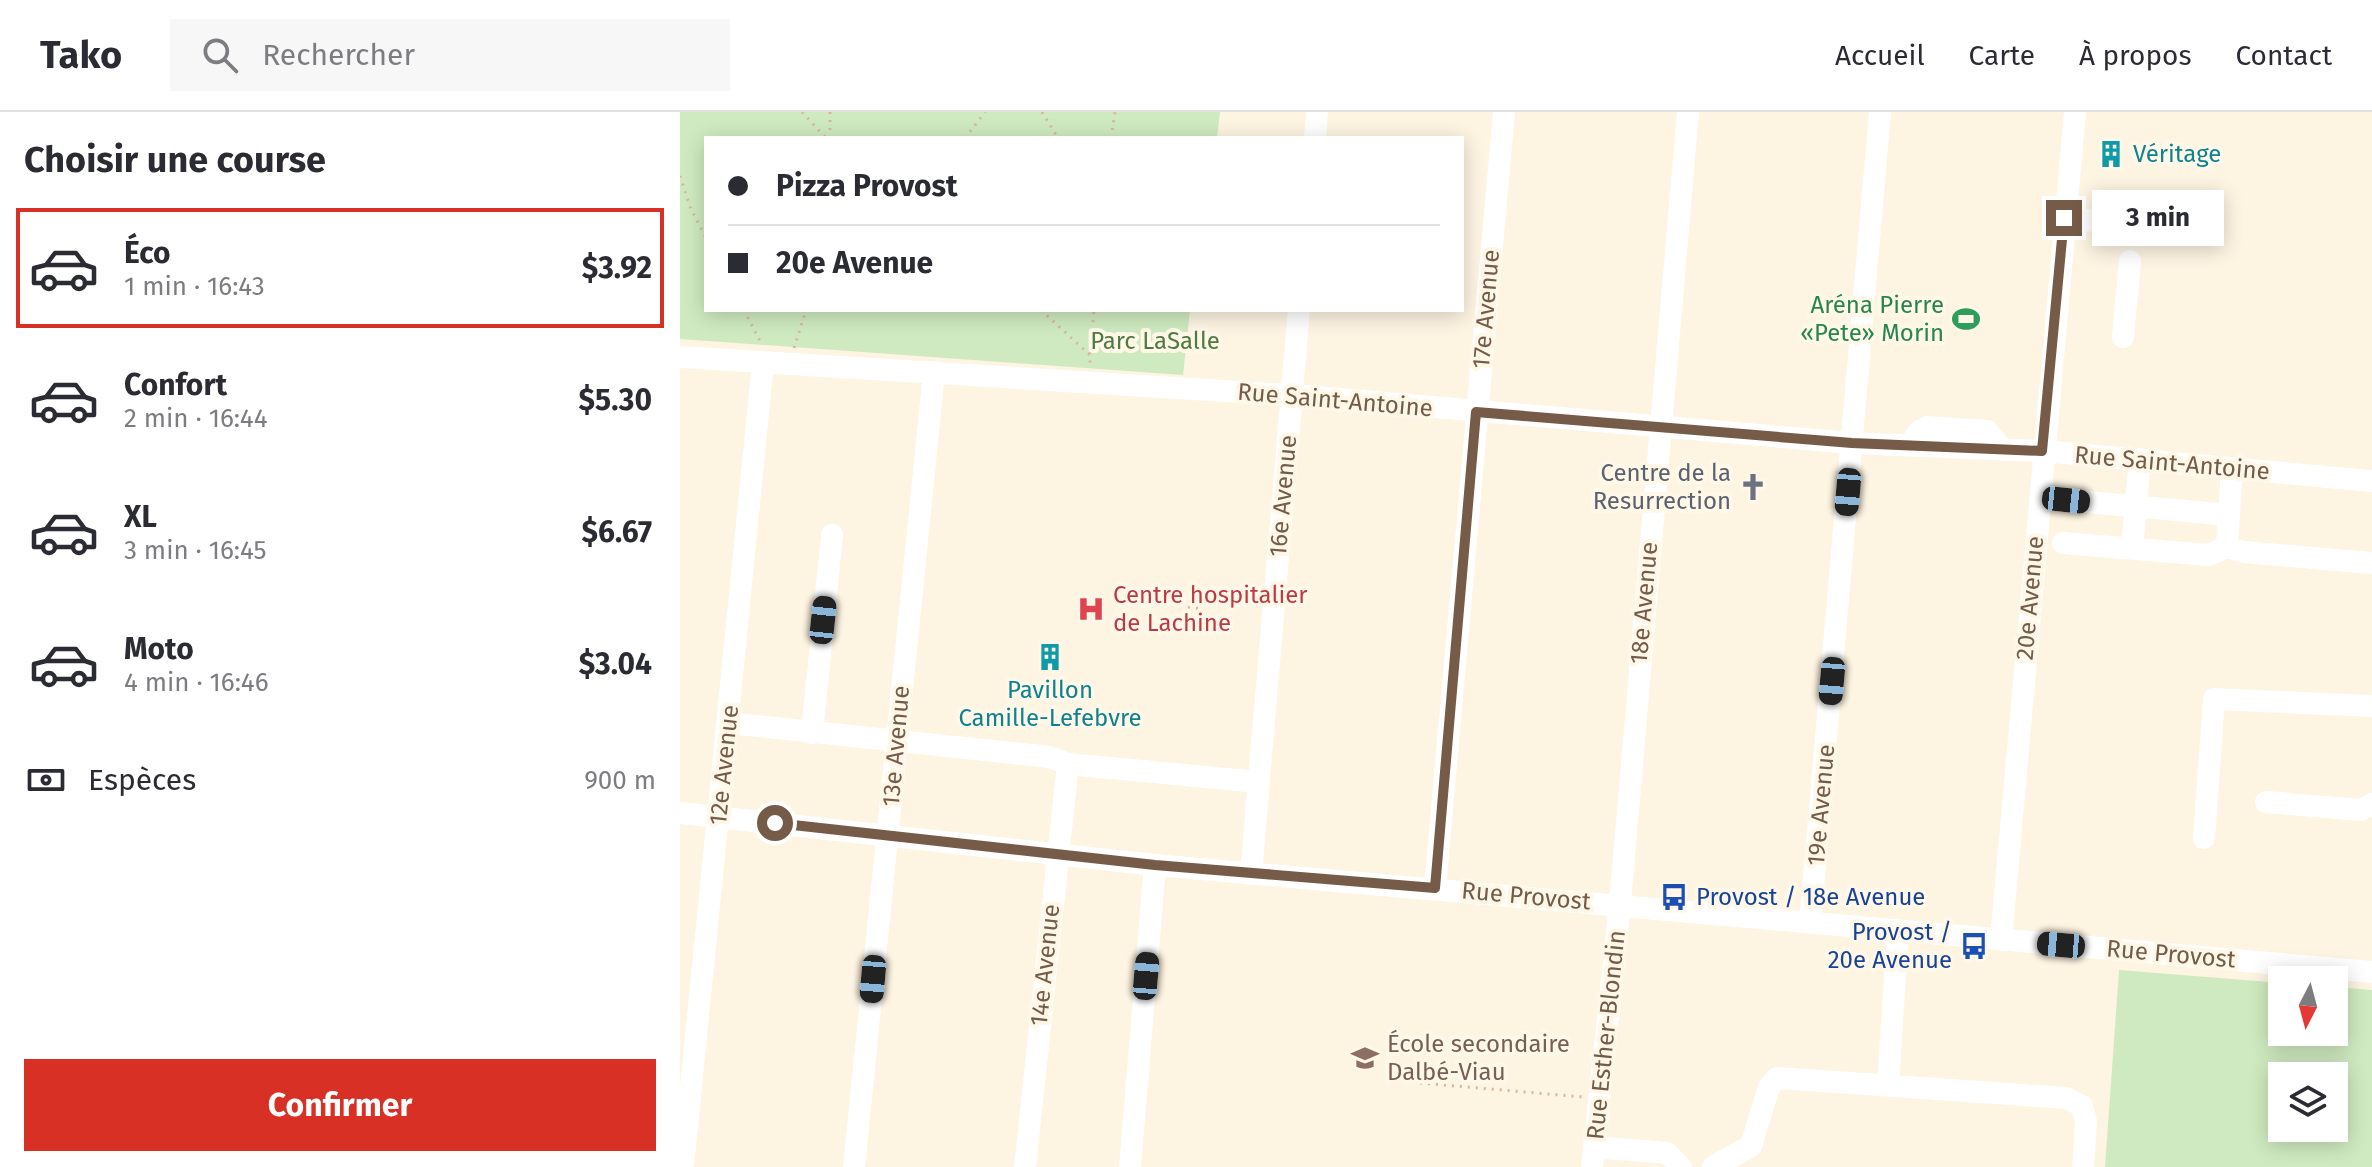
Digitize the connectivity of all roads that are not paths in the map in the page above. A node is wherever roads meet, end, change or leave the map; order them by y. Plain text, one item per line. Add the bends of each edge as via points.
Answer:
1 (1317, 112) edge
2 (1504, 112) edge
3 (1688, 112) edge
4 (1880, 112) edge
5 (2075, 112) edge
6 (1315, 136) edge
7 (2171, 206) dead end
8 (2064, 218) junction
9 (2130, 261) dead end
10 (1299, 312) edge
11 (2123, 337) dead end
12 (764, 356) junction
13 (680, 357) edge
14 (934, 372) junction
15 (1291, 395) junction
16 (1476, 412) junction
17 (1659, 425) junction
18 (1852, 443) junction
19 (2042, 451) junction
20 (2140, 459) junction
21 (2232, 468) junction
22 (2372, 481) edge
23 (2066, 500) dead end
24 (2136, 507) junction
25 (2229, 515) junction
26 (832, 535) dead end
27 (2063, 543) dead end
28 (2227, 547) junction
29 (2132, 548) junction
30 (2372, 563) edge
31 (2372, 706) edge
32 (729, 723) junction
33 (812, 733) junction
34 (897, 741) junction
35 (1068, 764) junction
36 (1259, 782) junction
37 (2266, 802) dead end
38 (2372, 804) edge
39 (680, 813) edge
40 (719, 817) junction
41 (888, 836) junction
42 (2204, 838) dead end
43 (1056, 854) junction
44 (1155, 865) junction
45 (1251, 874) junction
46 (1435, 888) junction
47 (1620, 904) junction
48 (1810, 923) junction
49 (1898, 931) junction
50 (2001, 940) junction
51 (2372, 972) edge
52 (1888, 1085) junction
53 (1593, 1157) edge
54 (683, 1167) edge
55 (854, 1167) edge
56 (1025, 1167) edge
57 (1130, 1167) edge
58 (1681, 1167) edge
59 (1713, 1167) edge
60 (2083, 1167) edge

1 - 6 street
2 - 16 street, 17e Avenue
3 - 17 street, 18e Avenue
4 - 18 street, 19e Avenue
5 - 8 street, 20e Avenue
7 - 8 street via 2169,228
8 - 19 street, 20e Avenue
9 - 11 street
10 - 15 street, 16e Avenue
12 - 13 street, Rue Saint-Antoine
12 - 14 street, Rue Saint-Antoine
12 - 32 street, 12e Avenue
14 - 15 street, Rue Saint-Antoine
14 - 34 street, 13e Avenue
15 - 16 street, Rue Saint-Antoine
15 - 36 street, 16e Avenue
16 - 17 street, Rue Saint-Antoine
16 - 46 street, 17e Avenue
17 - 18 street, Rue Saint-Antoine
17 - 47 street, 18e Avenue
18 - 19 street, Rue Saint-Antoine
18 - 48 street, 19e Avenue
19 - 20 street, Rue Saint-Antoine
19 - 50 street, 20e Avenue
20 - 21 street, Rue Saint-Antoine
20 - 24 street
21 - 22 street, Rue Saint-Antoine
21 - 25 street
23 - 24 street
24 - 25 street
24 - 29 street
25 - 28 street
26 - 33 street
27 - 29 street
28 - 29 street via 2209,555
28 - 30 street
31 - 42 street via 2214,699
32 - 33 street
32 - 40 street, 12e Avenue
33 - 34 street
34 - 35 street via 1050,757
34 - 41 street, 13e Avenue
35 - 36 street
35 - 43 street, 14e Avenue
36 - 45 street, 16e Avenue
37 - 38 street via 2361,810
39 - 40 street, Rue Provost
40 - 41 street, Rue Provost
40 - 54 street, 12e Avenue
41 - 43 street, Rue Provost
41 - 55 street, 13e Avenue
43 - 44 street, Rue Provost
43 - 56 street, 14e Avenue
44 - 45 street, Rue Provost
44 - 57 street
45 - 46 street, Rue Provost
46 - 47 street, Rue Provost
47 - 48 street, Rue Provost
47 - 53 street, Rue Esther-Blondin
48 - 49 street, Rue Provost
49 - 50 street, Rue Provost
49 - 52 street
50 - 51 street, Rue Provost
52 - 59 street via 1777,1078 1769,1087 1751,1146
52 - 60 street via 2066,1098 2082,1106 2086,1122
53 - 58 street via 1667,1153

